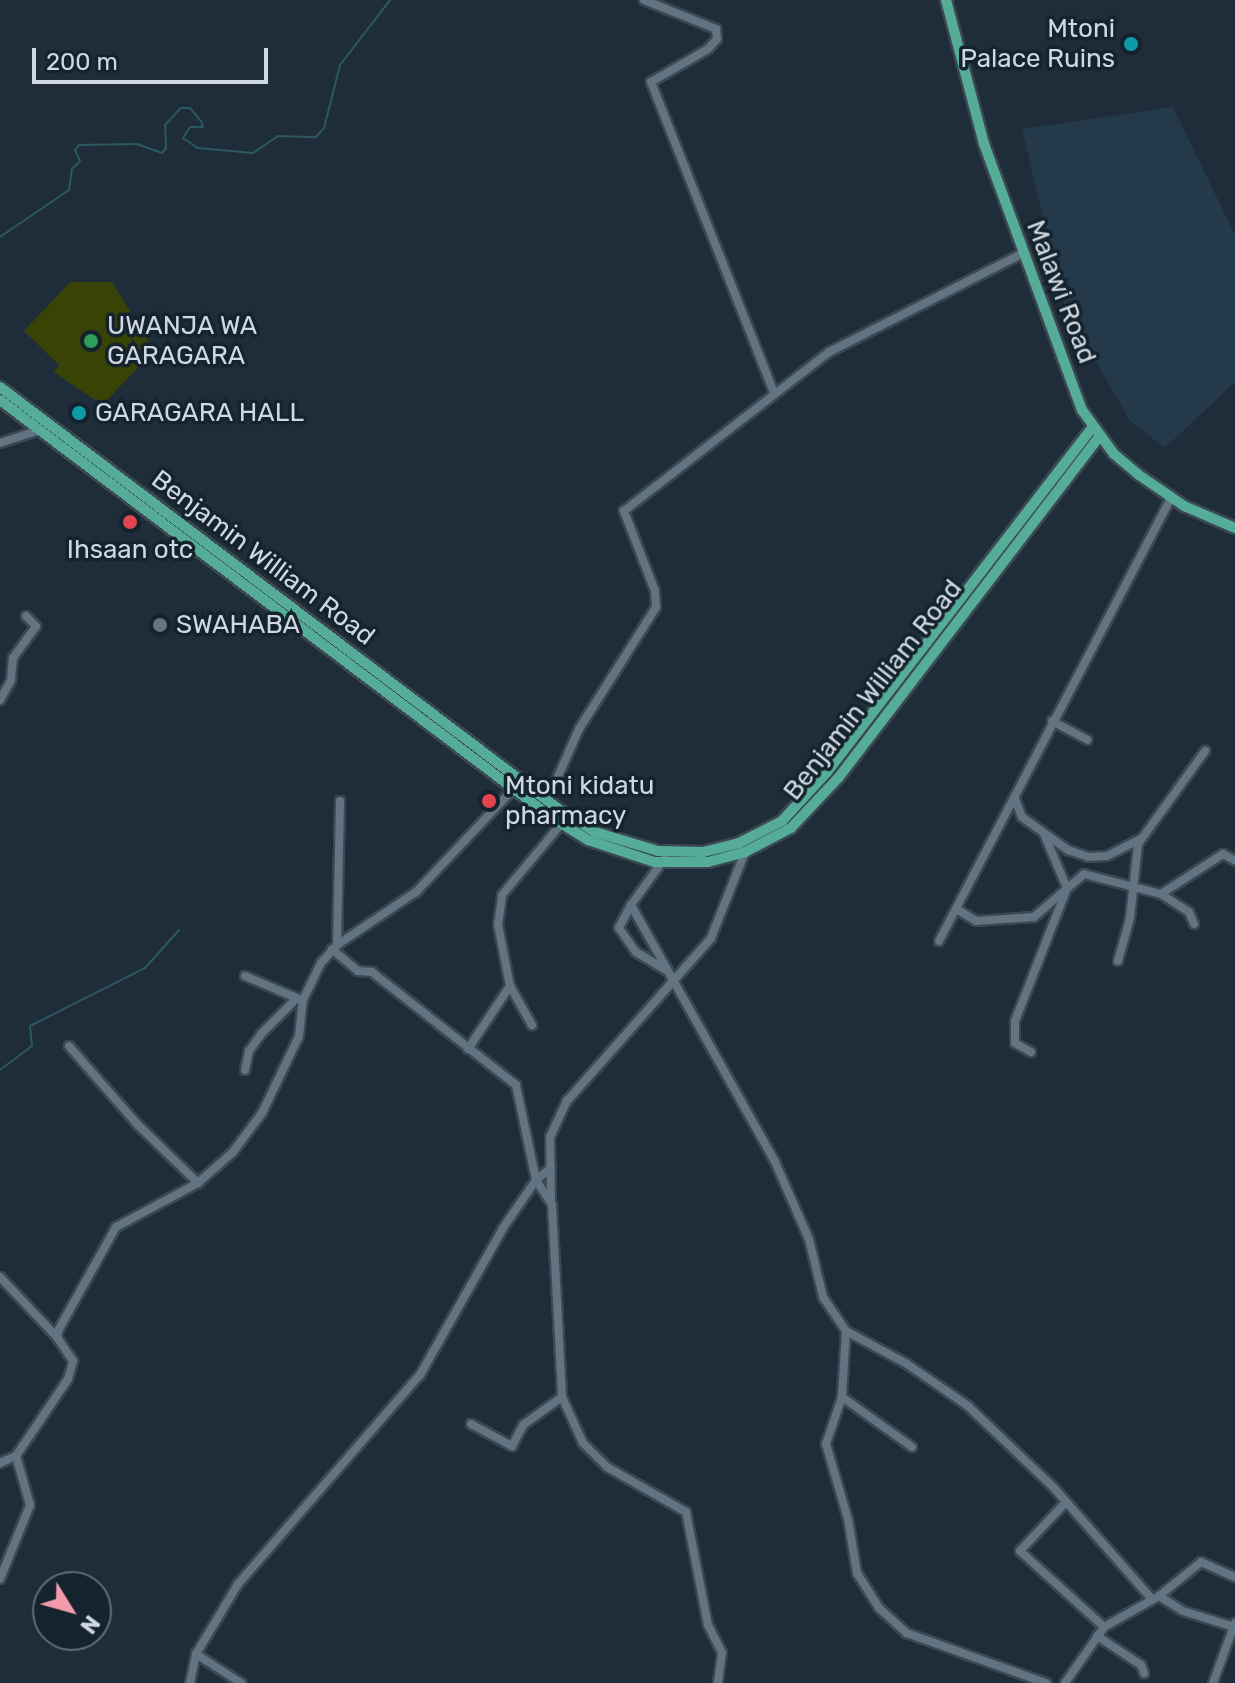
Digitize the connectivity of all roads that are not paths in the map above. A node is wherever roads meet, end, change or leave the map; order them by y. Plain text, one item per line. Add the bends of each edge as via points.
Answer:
1 (644, 0) edge
2 (946, 0) edge
3 (654, 2) edge
4 (1021, 254) junction
5 (0, 387) edge
6 (774, 392) junction
7 (0, 400) edge
8 (1082, 410) junction
9 (1093, 426) junction
10 (40, 430) junction
11 (1100, 436) junction
12 (0, 443) edge
13 (1114, 454) junction
14 (1076, 455) junction
15 (1171, 498) junction
16 (1235, 528) edge
17 (26, 616) dead end
18 (0, 700) edge
19 (1052, 721) junction
20 (1087, 740) dead end
21 (1205, 751) dead end
22 (518, 784) junction
23 (1015, 799) junction
24 (340, 801) dead end
25 (547, 801) junction
26 (562, 823) junction
27 (1044, 834) junction
28 (1141, 838) junction
29 (745, 852) junction
30 (665, 857) junction
31 (1234, 860) edge
32 (1132, 887) junction
33 (1067, 888) junction
34 (1161, 894) junction
35 (631, 905) junction
36 (958, 910) junction
37 (1194, 924) dead end
38 (939, 941) dead end
39 (334, 947) junction
40 (1118, 961) dead end
41 (666, 970) junction
42 (245, 976) dead end
43 (674, 977) junction
44 (510, 986) junction
45 (300, 999) junction
46 (532, 1025) dead end
47 (69, 1046) dead end
48 (468, 1049) junction
49 (1031, 1052) dead end
50 (245, 1070) dead end
51 (551, 1168) junction
52 (552, 1181) junction
53 (198, 1183) junction
54 (538, 1183) junction
55 (551, 1199) junction
56 (0, 1277) edge
57 (846, 1331) junction
58 (57, 1337) junction
59 (562, 1397) junction
60 (842, 1397) junction
61 (471, 1424) dead end
62 (912, 1447) dead end
63 (16, 1456) junction
64 (0, 1463) edge
65 (1066, 1502) junction
66 (1235, 1577) edge
67 (0, 1579) edge
68 (1156, 1597) junction
69 (1234, 1624) edge
70 (1104, 1627) junction
71 (1097, 1636) junction
72 (196, 1654) junction
73 (1144, 1673) dead end
74 (190, 1683) edge
75 (241, 1683) edge
76 (718, 1683) edge
77 (1046, 1683) edge
78 (1065, 1683) edge
79 (1213, 1683) edge

1 - 3 street
2 - 4 main road, Malawi Road via 974,109
3 - 6 street via 716,29 717,39 708,49 651,82
4 - 6 street via 874,325
4 - 8 main road, Malawi Road
5 - 22 main road, Benjamin William Road
6 - 25 street via 624,511 655,591 656,607 579,729
7 - 10 main road, Benjamin William Road
8 - 9 main road, Malawi Road
8 - 14 main road
9 - 11 main road, Malawi Road
9 - 14 main road, Benjamin William Road
10 - 12 street
10 - 22 main road, Benjamin William Road
11 - 13 main road, Malawi Road
11 - 14 main road, Benjamin William Road
13 - 14 main road
13 - 15 main road, Malawi Road
14 - 29 main road, Benjamin William Road via 839,777 791,828
14 - 30 main road, Benjamin William Road via 827,772 782,821 739,843
15 - 16 main road, Malawi Road
15 - 19 street
17 - 18 street via 36,626 13,658 11,680
19 - 20 street
19 - 23 street
21 - 28 street
22 - 25 main road, Benjamin William Road
22 - 26 main road, Benjamin William Road
22 - 39 street via 408,899
23 - 27 street via 1022,817
23 - 36 street
24 - 39 street
25 - 30 main road, Benjamin William Road via 595,832
26 - 30 main road, Benjamin William Road via 615,852
26 - 44 street via 502,895 498,925
27 - 28 street via 1068,850 1098,858
27 - 33 street
28 - 32 street
29 - 30 main road, Benjamin William Road via 708,862
29 - 43 street via 715,932
30 - 35 street
31 - 34 street via 1223,854
32 - 33 street via 1090,872
32 - 34 street
32 - 40 street
33 - 36 street via 1034,917 976,921
33 - 49 street via 1015,1021 1015,1043
34 - 37 street via 1189,912
35 - 41 street
35 - 41 street via 619,928 636,952
36 - 38 street
39 - 45 street
39 - 48 street via 358,971 372,972
41 - 43 street
42 - 45 street
43 - 51 street via 567,1101 550,1137
43 - 57 street via 713,1057 775,1162 809,1239 817,1283
44 - 46 street
44 - 48 street
45 - 50 street via 262,1033 249,1051
45 - 53 street via 299,1036 262,1113 233,1152
47 - 53 street
48 - 54 street via 516,1085
51 - 52 street
51 - 54 street
52 - 54 street
52 - 55 street
53 - 58 street via 116,1227
54 - 55 street
54 - 72 street via 503,1228 420,1375 290,1518 238,1584
55 - 59 street
56 - 58 street
57 - 60 street
57 - 65 street via 956,1396
58 - 63 street via 73,1368
59 - 61 street via 523,1425 512,1446
59 - 76 street via 583,1443 607,1467 686,1512 708,1625 722,1653
60 - 62 street
60 - 77 street via 827,1457 848,1519 857,1573 872,1599 896,1625 921,1641
63 - 64 street
63 - 67 street via 30,1505
65 - 68 street
65 - 70 street via 1020,1551
66 - 68 street via 1201,1562
68 - 69 street via 1183,1611
68 - 70 street
69 - 79 street
70 - 71 street
71 - 73 street via 1141,1665
71 - 78 street
72 - 74 street
72 - 75 street

